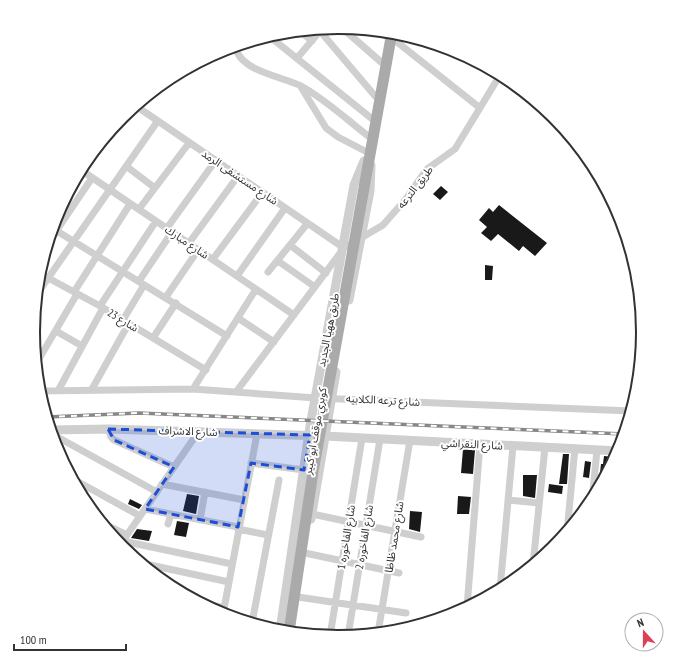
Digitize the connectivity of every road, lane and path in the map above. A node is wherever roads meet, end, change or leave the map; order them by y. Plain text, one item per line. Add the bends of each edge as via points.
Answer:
1 (317, 35) edge
2 (323, 35) edge
3 (350, 35) edge
4 (306, 36) edge
5 (386, 38) edge
6 (386, 38) edge
7 (394, 40) edge
8 (276, 41) edge
9 (312, 41) junction
10 (237, 52) edge
11 (298, 57) junction
12 (381, 62) junction
13 (497, 80) edge
14 (300, 85) junction
15 (375, 96) junction
16 (480, 108) junction
17 (140, 109) edge
18 (371, 118) junction
19 (157, 122) junction
20 (368, 136) junction
21 (189, 143) junction
22 (366, 158) junction
23 (216, 160) junction
24 (126, 166) junction
25 (85, 174) edge
26 (238, 176) junction
27 (92, 178) junction
28 (363, 180) junction
29 (155, 188) junction
30 (109, 189) junction
31 (262, 193) junction
32 (130, 204) junction
33 (285, 208) junction
34 (139, 209) junction
35 (64, 215) edge
36 (156, 221) junction
37 (306, 224) junction
38 (169, 230) junction
39 (58, 231) edge
40 (362, 237) junction
41 (72, 240) junction
42 (189, 243) junction
43 (290, 245) junction
44 (344, 248) junction
45 (198, 250) junction
46 (98, 256) junction
47 (213, 260) junction
48 (278, 261) junction
49 (123, 271) junction
50 (268, 272) dead end
51 (326, 273) junction
52 (236, 276) junction
53 (47, 278) junction
54 (45, 281) edge
55 (142, 283) junction
56 (315, 287) junction
57 (256, 289) junction
58 (75, 293) junction
59 (166, 297) junction
60 (176, 303) junction
61 (101, 307) junction
62 (294, 315) junction
63 (238, 318) junction
64 (126, 322) junction
65 (56, 331) junction
66 (227, 336) junction
67 (153, 338) junction
68 (274, 342) junction
69 (82, 346) junction
70 (41, 355) edge
71 (206, 370) junction
72 (59, 389) junction
73 (92, 389) junction
74 (193, 389) junction
75 (46, 390) edge
76 (236, 392) junction
77 (316, 398) junction
78 (332, 398) junction
79 (625, 411) edge
80 (108, 428) junction
81 (57, 430) edge
82 (199, 432) junction
83 (257, 434) junction
84 (310, 435) junction
85 (325, 436) junction
86 (60, 438) edge
87 (362, 438) junction
88 (380, 439) junction
89 (410, 440) junction
90 (480, 444) junction
91 (512, 446) junction
92 (545, 447) junction
93 (575, 448) junction
94 (597, 450) junction
95 (611, 451) edge
96 (251, 463) junction
97 (174, 467) junction
98 (304, 470) junction
99 (279, 480) dead end
100 (82, 484) edge
101 (162, 484) junction
102 (594, 485) edge
103 (157, 492) junction
104 (205, 492) junction
105 (244, 500) junction
106 (508, 500) junction
107 (539, 503) junction
108 (145, 509) junction
109 (171, 514) junction
110 (312, 514) junction
111 (140, 516) junction
112 (200, 520) junction
113 (348, 521) junction
114 (567, 522) edge
115 (168, 524) dead end
116 (366, 525) junction
117 (238, 528) junction
118 (395, 532) junction
119 (268, 535) junction
120 (421, 537) dead end
121 (124, 540) edge
122 (126, 542) edge
123 (305, 553) junction
124 (534, 556) edge
125 (342, 561) junction
126 (232, 564) junction
127 (360, 565) junction
128 (154, 566) edge
129 (388, 571) junction
130 (399, 573) dead end
131 (229, 582) junction
132 (501, 582) edge
133 (298, 596) junction
134 (468, 600) edge
135 (336, 602) junction
136 (353, 605) junction
137 (224, 607) edge
138 (382, 609) junction
139 (406, 613) dead end
140 (253, 617) edge
141 (281, 624) edge
142 (284, 625) edge
143 (291, 626) edge
144 (294, 626) edge
145 (379, 627) edge
146 (349, 629) edge
147 (331, 630) edge

1 - 9 street
2 - 15 street
3 - 12 street
4 - 9 street
5 - 12 main road, طريق ههيا الجديد
6 - 22 main road, طريق ههيا الجديد
7 - 16 street
8 - 11 street
9 - 11 street
10 - 14 street via 242,58 273,76
11 - 18 street
12 - 15 main road, طريق ههيا الجديد
13 - 16 street, طريق الترعه
14 - 20 street
14 - 22 street via 326,128
15 - 18 main road, طريق ههيا الجديد
16 - 40 street, طريق الترعه via 455,149 427,169 406,200 383,225
17 - 19 street, شارع مستشفى الرمد
18 - 20 main road, طريق ههيا الجديد
19 - 21 street, شارع مستشفى الرمد
19 - 24 street
20 - 22 main road, طريق ههيا الجديد
21 - 23 street, شارع مستشفى الرمد
21 - 29 street
22 - 28 main road, كوبري موقف ابو كبير
22 - 40 street, طريق ههيا الجديد via 371,181
22 - 44 street, طريق ههيا الجديد via 354,186
23 - 26 street, شارع مستشفى الرمد
23 - 38 street
24 - 29 street
24 - 30 street
25 - 27 street, شارع مبارك
26 - 31 street, شارع مستشفى الرمد
26 - 42 street
27 - 30 street, شارع مبارك
27 - 35 street
28 - 142 main road, كوبري موقف ابو كبير via 308,471
28 - 143 main road, كوبري موقف ابو كبير
29 - 34 street
30 - 32 street, شارع مبارك
30 - 41 street
31 - 33 street, شارع مستشفى الرمد
31 - 47 street
32 - 34 street, شارع مبارك
32 - 46 street
33 - 37 street, شارع مستشفى الرمد
33 - 52 street
34 - 36 street, شارع مبارك
36 - 38 street, شارع مبارك
36 - 49 street
37 - 43 street
37 - 44 street, شارع مستشفى الرمد
38 - 42 street, شارع مبارك
38 - 55 street
39 - 41 street
40 - 44 street, طريق الترعه
40 - 78 street, طريق ههيا الجديد
41 - 46 street
41 - 53 street
42 - 45 street, شارع مبارك
43 - 48 street
43 - 51 street
44 - 51 street
44 - 77 street, طريق ههيا الجديد
45 - 47 street, شارع مبارك
45 - 59 street
46 - 49 street
46 - 58 street
47 - 52 street, شارع مبارك
48 - 50 street
48 - 56 street
49 - 55 street
49 - 61 street
51 - 56 street
52 - 57 street, شارع مبارك
53 - 54 street
53 - 58 street, شارع 23
55 - 59 street
55 - 64 street
56 - 62 street
57 - 62 street, شارع مبارك
57 - 63 street
58 - 61 street, شارع 23
58 - 65 street
59 - 60 street
60 - 66 street
60 - 67 street
61 - 64 street, شارع 23
61 - 69 street
62 - 68 street
63 - 66 street
63 - 68 street
64 - 67 street, شارع 23
64 - 73 street
65 - 69 street
65 - 70 street
66 - 71 street
67 - 71 street, شارع 23
68 - 76 street
69 - 72 street
71 - 74 street
72 - 73 street, شارع ترعه الكلابيه
72 - 75 street, شارع ترعه الكلابيه
73 - 74 street, شارع ترعه الكلابيه
74 - 76 street, شارع ترعه الكلابيه
76 - 77 street, شارع ترعه الكلابيه
77 - 78 street, شارع ترعه الكلابيه
77 - 84 street, طريق ههيا الجديد
78 - 79 street, شارع ترعه الكلابيه
78 - 85 street, طريق ههيا الجديد
80 - 81 street, شارع الاشراف
80 - 82 street, شارع الاشراف
80 - 97 street via 110,437 114,440
82 - 83 street, شارع الاشراف
82 - 97 street
83 - 84 street, شارع الاشراف
83 - 96 street
84 - 85 street, شارع الاشراف
84 - 98 street, طريق ههيا الجديد
85 - 87 street, شارع النقراشي
85 - 110 street, طريق ههيا الجديد
86 - 103 street
87 - 88 street, شارع النقراشي
87 - 113 street, شارع الفاخوره 1
88 - 89 street, شارع النقراشي
88 - 116 street, شارع الفاخوره 2
89 - 90 street, شارع النقراشي
89 - 118 street, شارع محمد ظاظا
90 - 91 street, شارع النقراشي
90 - 134 street
91 - 92 street, شارع النقراشي
91 - 106 street
92 - 93 street, شارع النقراشي
92 - 107 street
93 - 94 street, شارع النقراشي
93 - 114 street
94 - 95 street, شارع النقراشي
94 - 102 street
96 - 98 street
96 - 105 street
97 - 101 street
98 - 141 street, طريق ههيا الجديد
99 - 119 street
100 - 111 street
101 - 103 street
101 - 104 street
103 - 108 street
104 - 105 street
104 - 112 street
105 - 117 street
106 - 107 street
106 - 132 street
107 - 124 street
108 - 109 street
108 - 111 street
109 - 112 street
109 - 115 street
110 - 113 street
110 - 123 street, طريق ههيا الجديد
111 - 121 street
112 - 117 street
113 - 116 street
113 - 125 street, شارع الفاخوره 1
116 - 118 street
116 - 127 street, شارع الفاخوره 2
117 - 119 street
117 - 126 street
118 - 120 street
118 - 129 street, شارع محمد ظاظا
119 - 140 street
122 - 126 street
123 - 125 street
123 - 133 street, طريق ههيا الجديد
125 - 127 street
125 - 135 street, شارع الفاخوره 1
126 - 131 street
127 - 129 street
127 - 136 street, شارع الفاخوره 2
128 - 131 street
129 - 130 street
129 - 138 street, شارع محمد ظاظا
131 - 137 street
133 - 135 street
133 - 144 street, طريق ههيا الجديد
135 - 136 street
135 - 147 street, شارع الفاخوره 1
136 - 138 street
136 - 146 street, شارع الفاخوره 2
138 - 139 street
138 - 145 street, شارع محمد ظاظا

